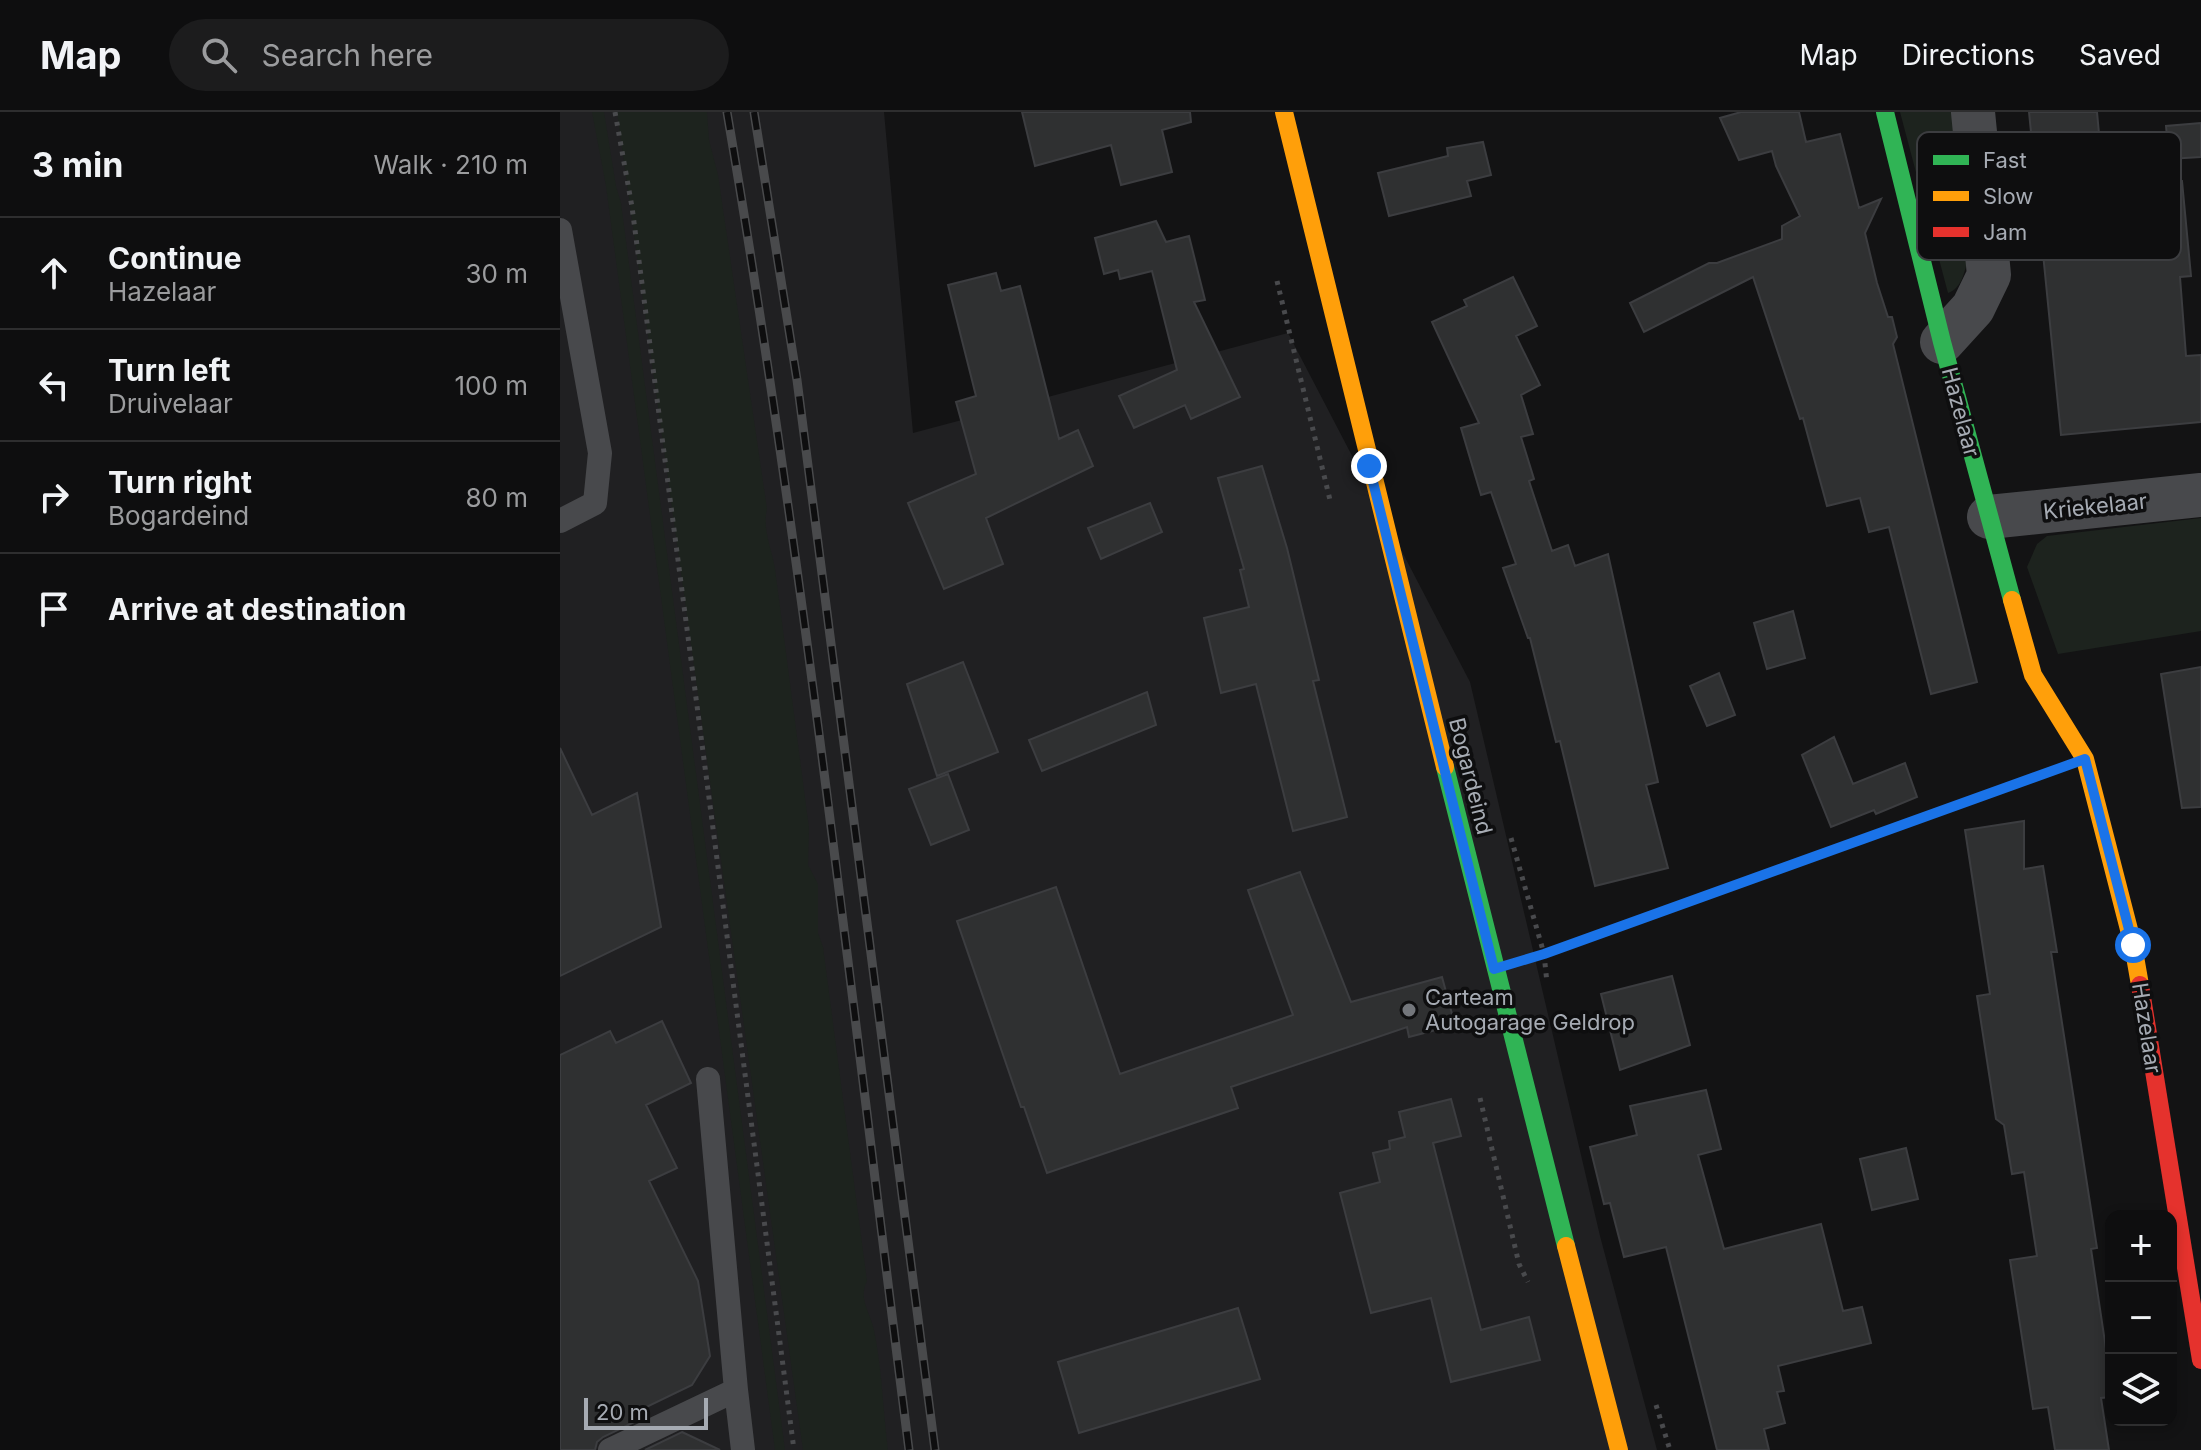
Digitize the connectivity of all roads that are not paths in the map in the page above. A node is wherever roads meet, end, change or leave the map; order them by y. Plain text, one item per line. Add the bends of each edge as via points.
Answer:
1 (1284, 112) edge
2 (1885, 112) edge
3 (1973, 112) edge
4 (1975, 132) edge
5 (560, 230) edge
6 (1917, 241) edge
7 (1922, 260) edge
8 (1988, 260) edge
9 (1942, 342) junction
10 (2201, 495) edge
11 (1989, 517) junction
12 (560, 521) edge
13 (708, 1079) dead end
14 (2201, 1360) edge
15 (736, 1390) junction
16 (610, 1450) edge
17 (743, 1450) edge
18 (1619, 1450) edge

1 - 18 street, Bogardeind via 1494,969
2 - 6 street, Hazelaar
3 - 4 street, Hazelaar
5 - 12 lane via 600,453 595,503
7 - 9 street, Hazelaar
8 - 9 street, Hazelaar via 1989,275 1973,308
9 - 11 street, Hazelaar
10 - 11 street, Kriekelaar
11 - 14 street, Hazelaar via 2033,675 2085,759 2133,945
13 - 15 lane
15 - 16 lane
15 - 17 lane

